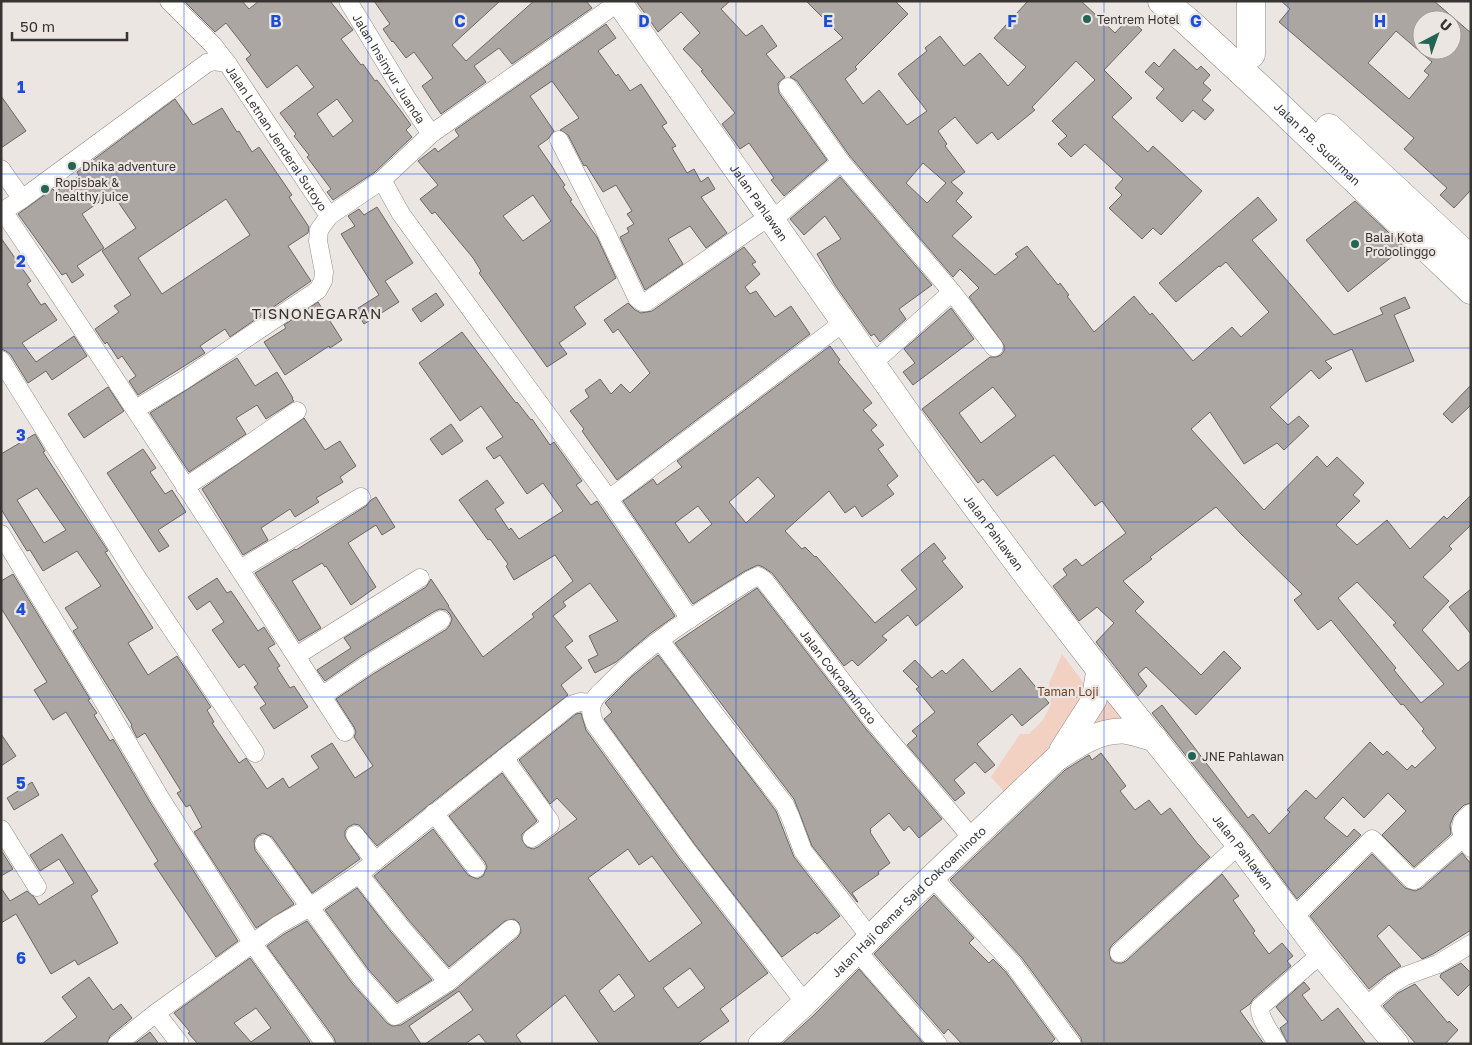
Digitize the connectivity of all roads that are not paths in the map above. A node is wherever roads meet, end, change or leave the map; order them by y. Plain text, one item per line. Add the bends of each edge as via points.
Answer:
1 (169, 1) edge
2 (348, 1) edge
3 (1162, 1) edge
4 (1189, 1) edge
5 (1251, 1) edge
6 (619, 2) edge
7 (1251, 54) junction
8 (227, 63) junction
9 (788, 87) dead end
10 (431, 134) junction
11 (559, 140) dead end
12 (841, 162) junction
13 (1, 169) edge
14 (382, 180) junction
15 (22, 199) junction
16 (1401, 209) junction
17 (2, 211) edge
18 (329, 216) junction
19 (771, 218) junction
20 (1471, 260) edge
21 (1471, 290) edge
22 (952, 292) junction
23 (844, 322) junction
24 (994, 348) dead end
25 (1, 360) edge
26 (873, 363) junction
27 (136, 409) junction
28 (297, 410) dead end
29 (185, 487) junction
30 (361, 497) dead end
31 (609, 499) junction
32 (1, 534) edge
33 (240, 569) junction
34 (420, 578) dead end
35 (690, 619) junction
36 (442, 620) dead end
37 (660, 640) junction
38 (296, 656) junction
39 (1099, 670) junction
40 (322, 696) junction
41 (592, 703) junction
42 (345, 732) dead end
43 (1155, 739) junction
44 (255, 753) dead end
45 (504, 758) junction
46 (1056, 759) junction
47 (434, 813) junction
48 (1471, 813) edge
49 (1, 829) edge
50 (355, 835) dead end
51 (532, 838) dead end
52 (972, 838) junction
53 (1467, 843) edge
54 (264, 844) dead end
55 (1239, 845) junction
56 (375, 861) junction
57 (476, 868) dead end
58 (359, 874) junction
59 (932, 877) junction
60 (37, 887) dead end
61 (310, 907) junction
62 (1293, 918) junction
63 (511, 928) dead end
64 (253, 944) junction
65 (863, 944) junction
66 (1471, 944) edge
67 (1119, 953) dead end
68 (1321, 954) junction
69 (448, 982) junction
70 (805, 1002) junction
71 (1364, 1008) junction
72 (156, 1013) junction
73 (117, 1044) edge
74 (180, 1044) edge
75 (326, 1044) edge
76 (761, 1044) edge
77 (938, 1044) edge
78 (1072, 1044) edge
79 (1277, 1044) edge
80 (1396, 1044) edge

1 - 8 street via 214,45
2 - 10 street, Jalan Insinyur Juanda
3 - 16 main road, Jalan P.B. Sudirman
4 - 7 main road, Jalan P.B. Sudirman
5 - 7 main road
6 - 10 street
6 - 19 main road, Jalan Pahlawan
7 - 16 main road, Jalan P.B. Sudirman
8 - 15 street, Jalan Letnan Jenderal Sutoyo via 207,63
8 - 18 street, Jalan Letnan Jenderal Sutoyo
9 - 12 street
10 - 14 street
11 - 19 street via 637,298 642,302
12 - 19 street
12 - 22 street
13 - 15 street
14 - 18 street
14 - 31 street via 401,214
15 - 17 street, Jalan Letnan Jenderal Sutoyo
16 - 20 main road, Jalan P.B. Sudirman
16 - 21 main road, Jalan P.B. Sudirman
17 - 27 street
18 - 27 street via 319,230 324,272 318,290
19 - 23 main road, Jalan Pahlawan
22 - 24 street
22 - 26 street
23 - 26 main road, Jalan Pahlawan
23 - 31 street
25 - 44 street via 134,572
26 - 39 main road, Jalan Pahlawan via 944,465
27 - 29 street
28 - 29 street
29 - 33 street
30 - 33 street
31 - 35 street
32 - 64 street via 159,796
33 - 38 street
34 - 38 street
35 - 37 street
35 - 52 street, Jalan Cokroaminoto via 755,577 764,580 868,715
36 - 40 street
37 - 41 street via 623,669
37 - 65 street via 784,805 803,851
38 - 40 street
39 - 43 main road, Jalan Pahlawan
39 - 46 main road via 1094,700
40 - 42 street
41 - 45 street via 572,705
41 - 70 street via 595,724
43 - 46 main road via 1125,732 1107,732 1084,741
43 - 55 main road, Jalan Pahlawan
45 - 47 street
45 - 51 street via 551,823
46 - 52 main road, Jalan Haji Oemar Said Cokroaminoto
47 - 56 street
47 - 57 street
48 - 53 street via 1460,826
49 - 60 street
50 - 56 street
52 - 59 main road, Jalan Haji Oemar Said Cokroaminoto
53 - 62 street via 1412,880 1372,839
54 - 61 street
55 - 62 main road, Jalan Pahlawan
55 - 67 street
56 - 58 street
58 - 61 street
58 - 69 street
59 - 65 main road, Jalan Haji Oemar Said Cokroaminoto
59 - 78 street via 1008,958
61 - 64 street
61 - 69 street via 360,976 395,1016
62 - 68 main road, Jalan Pahlawan
63 - 69 street
64 - 72 street
64 - 75 street
65 - 70 main road, Jalan Haji Oemar Said Cokroaminoto
65 - 77 street
66 - 71 street via 1438,964 1405,976
68 - 71 main road, Jalan Pahlawan
68 - 79 street via 1260,1007 1264,1022
70 - 76 main road, Jalan Haji Oemar Said Cokroaminoto
71 - 80 main road, Jalan Pahlawan
72 - 73 street
72 - 74 street

